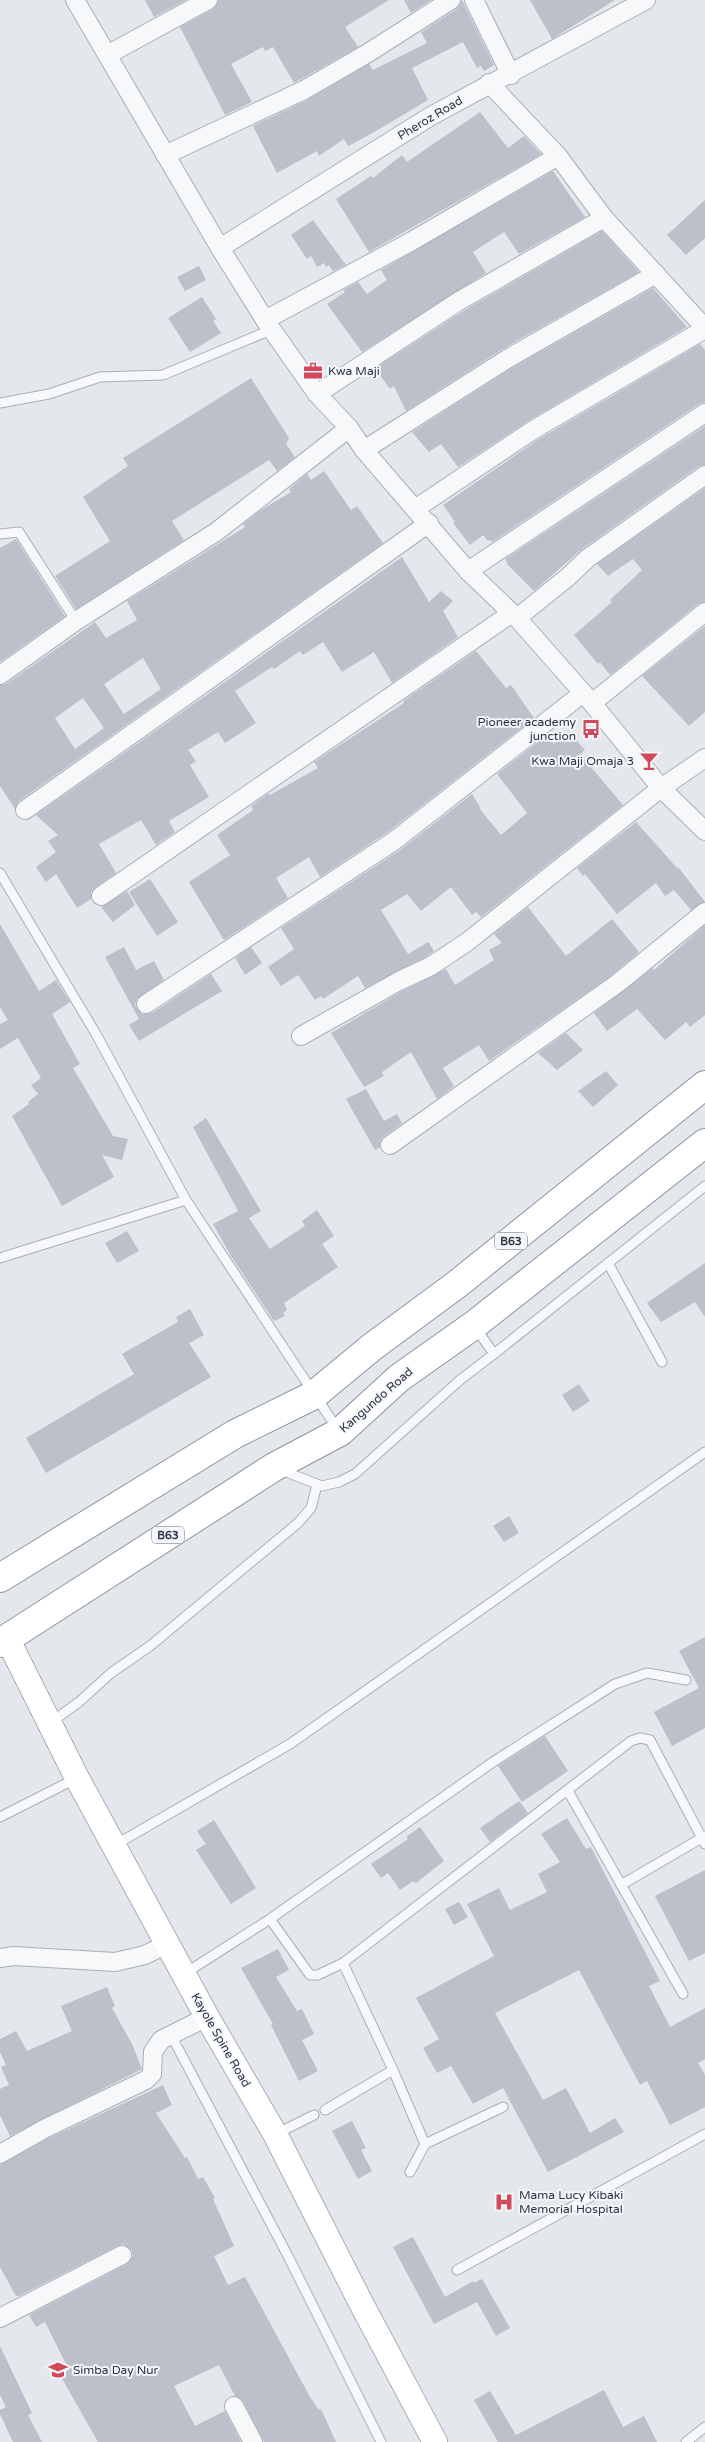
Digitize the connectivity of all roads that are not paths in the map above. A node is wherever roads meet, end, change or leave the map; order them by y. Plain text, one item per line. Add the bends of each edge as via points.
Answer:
1 (75, 0) edge
2 (208, 0) edge
3 (451, 0) edge
4 (474, 0) edge
5 (646, 0) edge
6 (107, 55) junction
7 (511, 75) junction
8 (489, 83) junction
9 (165, 155) junction
10 (558, 156) junction
11 (604, 218) junction
12 (220, 248) junction
13 (656, 274) junction
14 (270, 324) junction
15 (705, 328) edge
16 (317, 394) junction
17 (0, 404) edge
18 (705, 413) edge
19 (349, 428) junction
20 (364, 450) junction
21 (705, 475) edge
22 (415, 509) junction
23 (428, 523) junction
24 (0, 534) edge
25 (468, 570) junction
26 (705, 612) edge
27 (514, 616) junction
28 (76, 621) junction
29 (0, 676) edge
30 (588, 698) junction
31 (705, 758) edge
32 (661, 788) junction
33 (25, 810) dead end
34 (705, 831) edge
35 (0, 873) edge
36 (101, 896) dead end
37 (705, 912) edge
38 (146, 1004) dead end
39 (301, 1036) dead end
40 (705, 1085) edge
41 (705, 1143) edge
42 (390, 1145) dead end
43 (705, 1186) edge
44 (186, 1200) junction
45 (0, 1258) edge
46 (608, 1263) junction
47 (474, 1325) junction
48 (494, 1354) junction
49 (662, 1362) dead end
50 (314, 1395) junction
51 (340, 1432) junction
52 (705, 1452) edge
53 (274, 1467) junction
54 (317, 1485) junction
55 (0, 1578) edge
56 (4, 1640) edge
57 (686, 1680) dead end
58 (50, 1723) junction
59 (77, 1778) junction
60 (568, 1791) junction
61 (0, 1816) edge
62 (704, 1839) edge
63 (114, 1846) junction
64 (621, 1884) junction
65 (270, 1919) junction
66 (167, 1944) junction
67 (0, 1958) edge
68 (343, 1963) junction
69 (184, 1974) junction
70 (683, 1994) dead end
71 (207, 2017) junction
72 (171, 2035) junction
73 (393, 2070) junction
74 (503, 2107) dead end
75 (325, 2110) dead end
76 (314, 2115) dead end
77 (275, 2134) junction
78 (705, 2134) edge
79 (425, 2144) junction
80 (0, 2154) edge
81 (410, 2172) dead end
82 (122, 2255) dead end
83 (457, 2270) dead end
84 (0, 2318) edge
85 (234, 2406) dead end
86 (705, 2427) edge
87 (253, 2442) edge
88 (381, 2442) edge
89 (435, 2442) edge
90 (686, 2442) edge

1 - 6 street
2 - 6 street
3 - 9 street via 304,90
4 - 7 street
5 - 7 street, Pheroz Road
6 - 9 street
7 - 8 street, Pheroz Road
8 - 10 street
8 - 12 street, Pheroz Road
9 - 12 street
10 - 11 street
10 - 14 street
11 - 13 street
11 - 16 street via 459,301
12 - 14 street
13 - 15 street
13 - 20 street via 507,359
14 - 16 street
14 - 17 lane via 164,375 100,377 49,394
15 - 22 street via 533,430
16 - 19 street
18 - 25 street
19 - 20 street
19 - 28 street via 216,532
20 - 22 street
21 - 27 street via 588,558 568,577
22 - 23 street
23 - 25 street
23 - 33 street
24 - 28 lane via 19,532
25 - 27 street
26 - 30 street
27 - 30 street
27 - 36 street
28 - 29 street
30 - 32 street
30 - 38 street via 394,841
31 - 32 street
32 - 34 street
32 - 39 street via 467,942 431,966
35 - 44 lane via 96,1034
37 - 42 street via 618,983
40 - 50 highway, B63
41 - 47 highway, Kangundo Road / B63
43 - 46 lane
44 - 45 lane
44 - 50 lane
46 - 48 lane
46 - 49 lane
47 - 48 lane
47 - 51 highway, Kangundo Road / B63 via 399,1378
48 - 54 lane via 354,1474 340,1482
50 - 51 lane
50 - 55 highway, B63 via 235,1434
51 - 53 highway, Kangundo Road / B63
52 - 63 lane via 290,1744
53 - 54 lane
53 - 56 highway, Kangundo Road / B63
54 - 58 lane via 311,1508 261,1555
56 - 58 main road, Kayole Spine Road
57 - 65 lane via 647,1673 615,1684 493,1762
58 - 59 main road, Kayole Spine Road
59 - 61 lane
59 - 63 main road, Kayole Spine Road
60 - 62 lane via 631,1741 640,1738 650,1740
60 - 64 lane
60 - 68 lane
62 - 64 lane
63 - 66 main road, Kayole Spine Road
64 - 70 lane
65 - 68 lane via 310,1975 318,1975
65 - 69 lane
66 - 67 street via 144,1955 115,1962
66 - 69 main road, Kayole Spine Road
68 - 73 lane
69 - 71 main road, Kayole Spine Road
71 - 72 street
71 - 77 main road, Kayole Spine Road
72 - 80 street via 156,2045 152,2074 146,2080
72 - 88 lane via 288,2256
73 - 75 lane
73 - 79 lane
74 - 79 lane
76 - 77 lane
77 - 89 main road, Kayole Spine Road
78 - 83 lane
79 - 81 lane
82 - 84 street
85 - 87 street
86 - 90 lane

